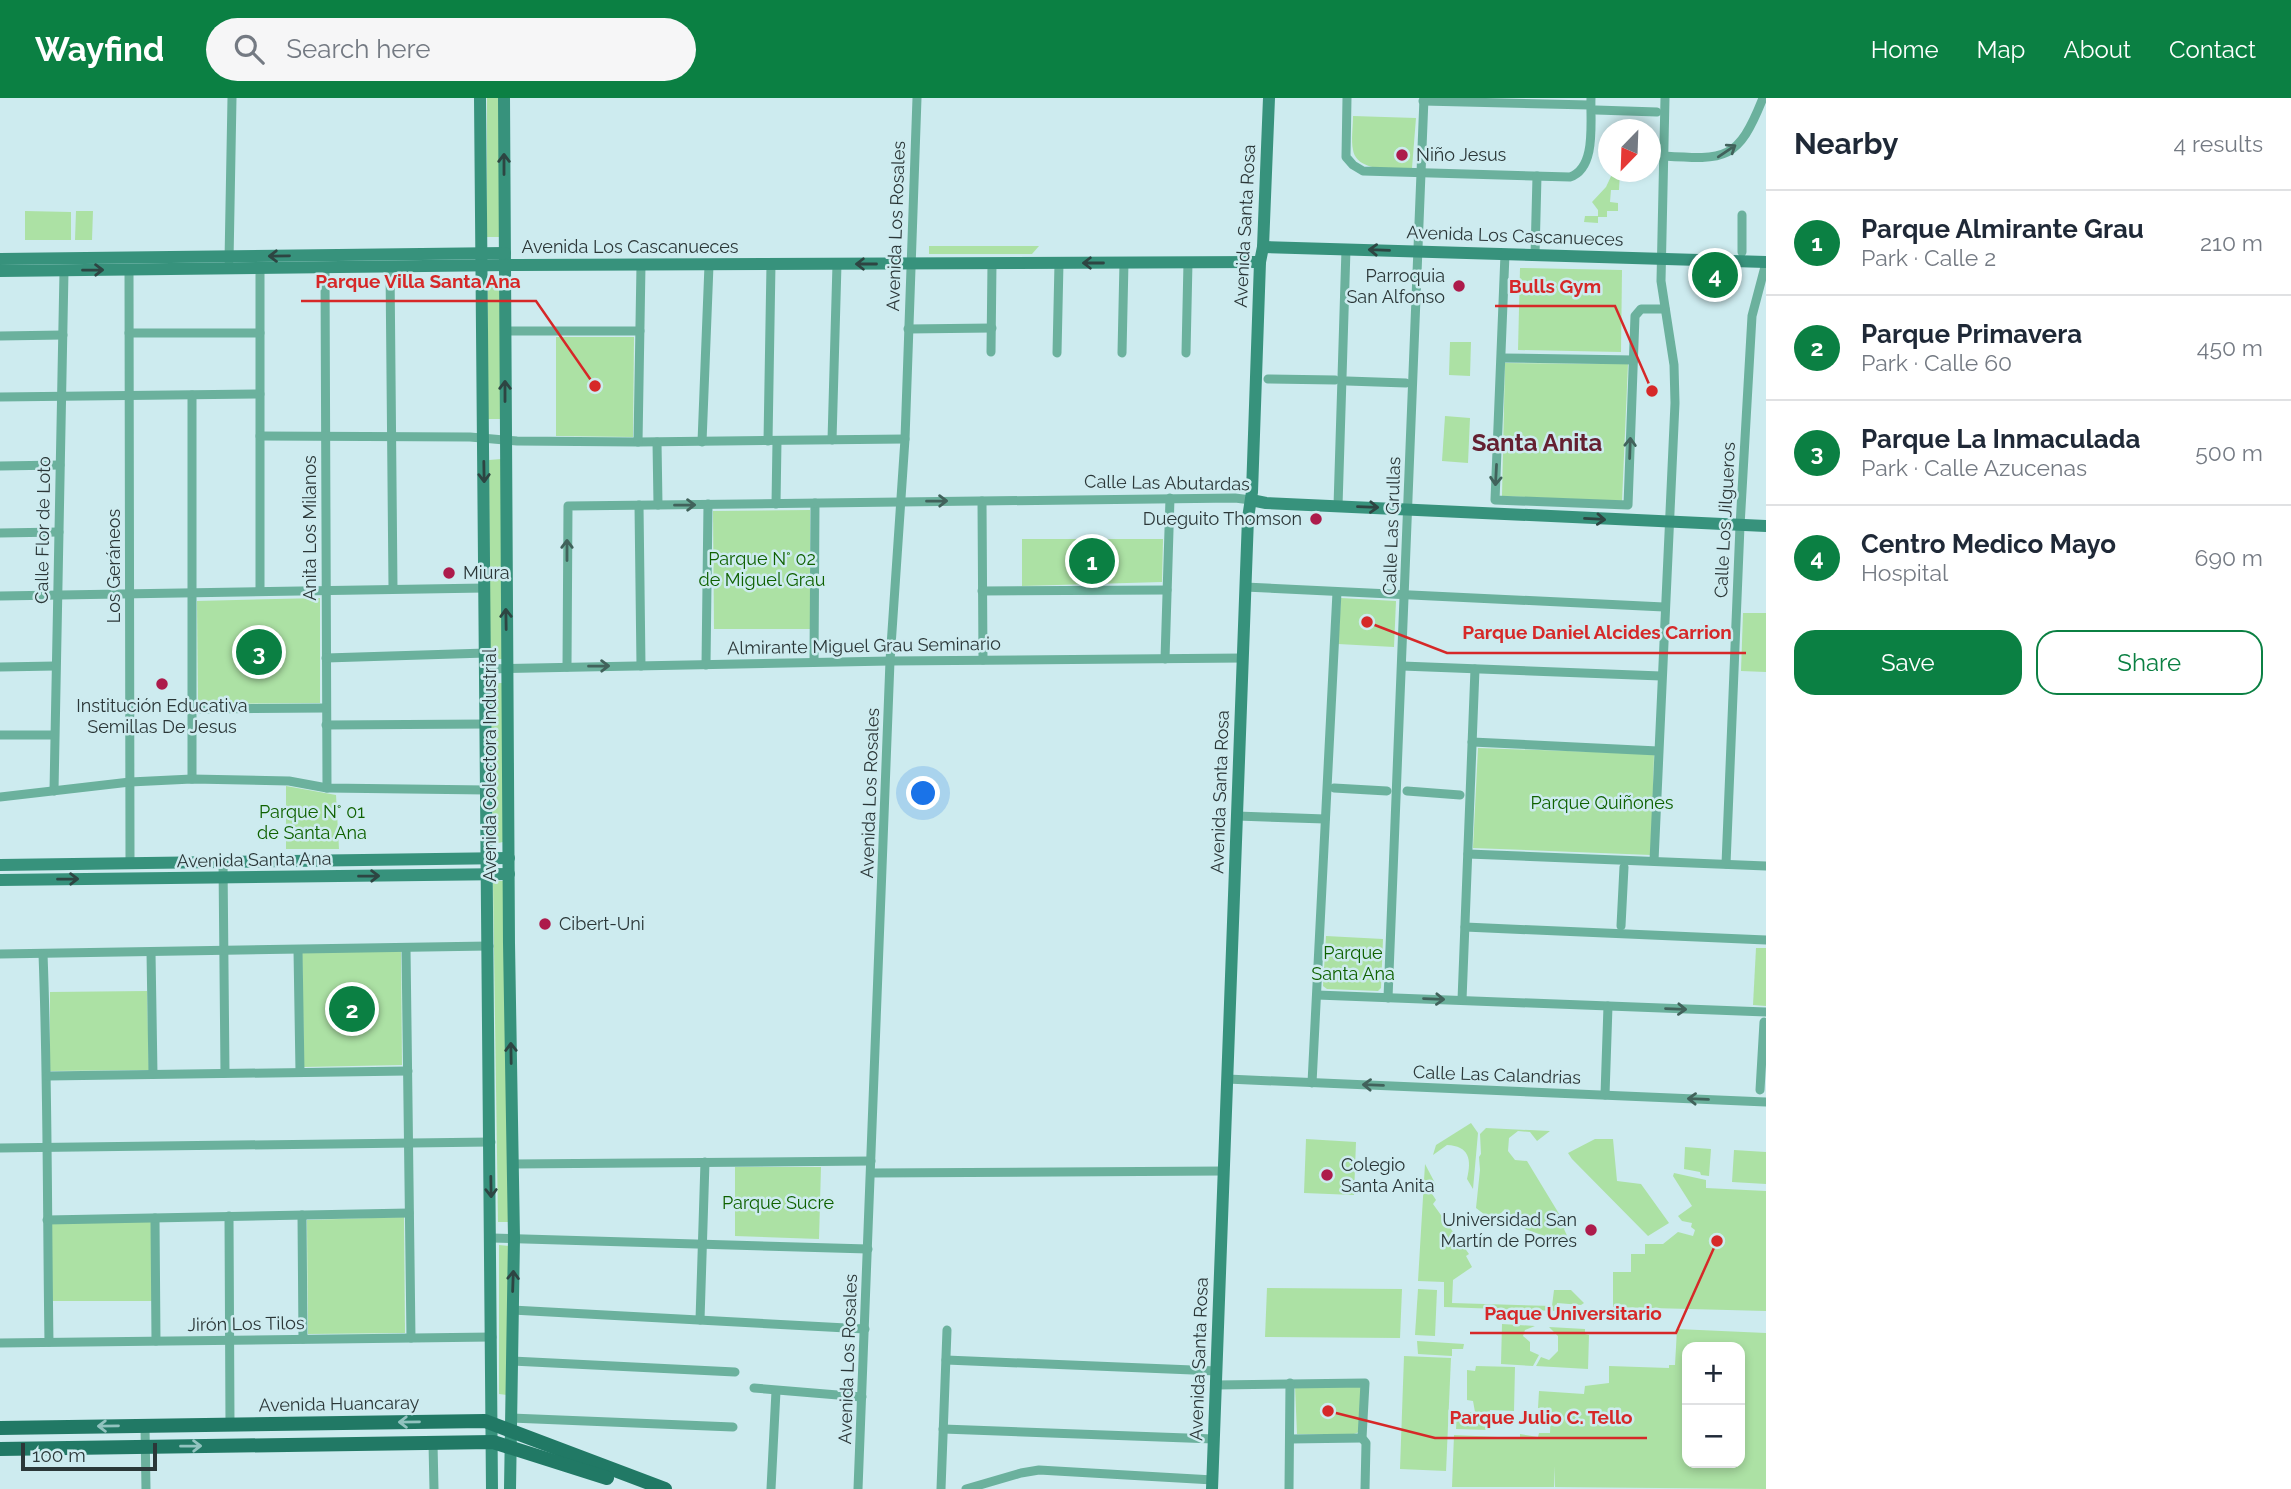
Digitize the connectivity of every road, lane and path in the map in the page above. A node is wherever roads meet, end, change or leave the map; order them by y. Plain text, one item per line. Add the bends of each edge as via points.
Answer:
1 (232, 98) edge
2 (481, 98) edge
3 (504, 98) edge
4 (917, 98) edge
5 (1269, 98) edge
6 (1347, 98) edge
7 (1665, 98) edge
8 (1763, 98) edge
9 (1424, 99) edge
10 (1536, 101) edge
11 (1592, 105) edge
12 (1657, 112) dead end
13 (1663, 156) junction
14 (1421, 173) junction
15 (1537, 176) junction
16 (1742, 215) dead end
17 (1263, 247) junction
18 (1346, 249) junction
19 (1419, 251) junction
20 (1742, 252) dead end
21 (1505, 254) junction
22 (1535, 255) junction
23 (1661, 258) junction
24 (0, 259) edge
25 (505, 259) junction
26 (482, 260) junction
27 (1124, 262) junction
28 (1188, 262) junction
29 (1259, 262) junction
30 (1766, 262) edge
31 (229, 263) junction
32 (992, 263) junction
33 (1059, 263) junction
34 (771, 264) junction
35 (837, 264) junction
36 (911, 264) junction
37 (641, 265) junction
38 (709, 265) junction
39 (390, 267) junction
40 (260, 268) junction
41 (326, 268) junction
42 (129, 270) junction
43 (0, 271) edge
44 (64, 271) junction
45 (1665, 309) junction
46 (992, 328) junction
47 (908, 329) junction
48 (505, 331) junction
49 (639, 331) junction
50 (129, 333) junction
51 (260, 333) junction
52 (63, 335) junction
53 (0, 336) edge
54 (991, 352) dead end
55 (1057, 353) dead end
56 (1122, 353) dead end
57 (1186, 353) dead end
58 (1502, 358) junction
59 (1634, 360) junction
60 (1268, 379) dead end
61 (1335, 380) dead end
62 (1347, 381) dead end
63 (1406, 383) dead end
64 (192, 394) junction
65 (260, 394) junction
66 (62, 396) junction
67 (129, 396) junction
68 (0, 397) edge
69 (260, 436) junction
70 (325, 437) junction
71 (391, 437) junction
72 (484, 438) junction
73 (905, 439) junction
74 (832, 440) junction
75 (505, 441) junction
76 (772, 441) junction
77 (638, 442) junction
78 (657, 442) junction
79 (702, 442) junction
80 (60, 465) junction
81 (0, 466) edge
82 (1170, 498) junction
83 (1251, 500) junction
84 (982, 501) junction
85 (901, 502) junction
86 (776, 503) junction
87 (815, 503) junction
88 (708, 504) junction
89 (639, 505) junction
90 (658, 505) junction
91 (1338, 506) junction
92 (1408, 509) junction
93 (1668, 523) junction
94 (1740, 526) junction
95 (1766, 526) edge
96 (59, 532) junction
97 (0, 533) edge
98 (485, 587) junction
99 (1245, 587) junction
100 (393, 588) junction
101 (326, 589) junction
102 (1167, 590) junction
103 (260, 591) junction
104 (192, 592) junction
105 (982, 592) junction
106 (1337, 592) junction
107 (129, 593) junction
108 (58, 595) junction
109 (0, 596) edge
110 (1405, 596) junction
111 (1664, 607) junction
112 (486, 653) junction
113 (326, 658) junction
114 (1242, 658) junction
115 (1165, 659) junction
116 (983, 660) junction
117 (890, 661) junction
118 (814, 663) junction
119 (706, 665) junction
120 (55, 666) junction
121 (640, 666) junction
122 (1402, 666) junction
123 (0, 667) edge
124 (567, 667) junction
125 (486, 669) junction
126 (507, 669) junction
127 (1475, 669) junction
128 (1661, 676) junction
129 (326, 708) junction
130 (192, 709) junction
131 (486, 724) junction
132 (326, 725) junction
133 (53, 734) junction
134 (0, 735) edge
135 (1472, 742) junction
136 (1658, 751) junction
137 (192, 779) junction
138 (130, 782) junction
139 (327, 788) junction
140 (1334, 788) dead end
141 (487, 790) junction
142 (54, 791) junction
143 (1387, 791) dead end
144 (1407, 791) dead end
145 (1460, 795) dead end
146 (0, 797) edge
147 (1237, 816) junction
148 (1325, 819) junction
149 (1468, 854) junction
150 (509, 858) junction
151 (488, 859) junction
152 (1654, 861) junction
153 (223, 862) junction
154 (130, 863) junction
155 (1726, 864) junction
156 (0, 865) edge
157 (1766, 866) edge
158 (1624, 867) dead end
159 (488, 874) junction
160 (509, 874) junction
161 (223, 877) junction
162 (0, 880) edge
163 (1621, 926) dead end
164 (1465, 927) junction
165 (1766, 940) edge
166 (489, 947) junction
167 (406, 948) junction
168 (298, 950) junction
169 (224, 951) junction
170 (151, 952) junction
171 (0, 954) edge
172 (43, 954) junction
173 (1317, 995) junction
174 (1388, 998) junction
175 (1462, 1000) junction
176 (1608, 1006) junction
177 (1765, 1017) edge
178 (408, 1071) junction
179 (300, 1072) junction
180 (225, 1073) junction
181 (153, 1074) junction
182 (48, 1076) junction
183 (1227, 1079) junction
184 (1312, 1083) junction
185 (1760, 1090) dead end
186 (1605, 1095) junction
187 (1766, 1102) edge
188 (491, 1142) junction
189 (409, 1143) junction
190 (0, 1148) edge
191 (46, 1148) junction
192 (871, 1161) junction
193 (705, 1162) junction
194 (513, 1164) junction
195 (1224, 1171) junction
196 (871, 1173) junction
197 (410, 1213) junction
198 (302, 1215) junction
199 (229, 1216) junction
200 (155, 1218) junction
201 (47, 1220) junction
202 (492, 1238) junction
203 (514, 1238) junction
204 (702, 1244) junction
205 (868, 1249) junction
206 (512, 1310) junction
207 (700, 1320) junction
208 (865, 1329) junction
209 (947, 1330) dead end
210 (492, 1337) junction
211 (411, 1338) junction
212 (303, 1339) junction
213 (230, 1340) junction
214 (156, 1341) junction
215 (49, 1342) junction
216 (0, 1343) edge
217 (946, 1360) junction
218 (512, 1361) junction
219 (1217, 1370) junction
220 (735, 1372) dead end
221 (1290, 1383) junction
222 (1216, 1385) junction
223 (754, 1388) dead end
224 (776, 1391) junction
225 (862, 1397) junction
226 (493, 1423) junction
227 (230, 1424) junction
228 (145, 1426) junction
229 (0, 1427) edge
230 (733, 1427) dead end
231 (943, 1429) junction
232 (511, 1432) junction
233 (1362, 1438) junction
234 (1214, 1439) junction
235 (1290, 1439) junction
236 (493, 1442) junction
237 (433, 1443) junction
238 (145, 1447) junction
239 (0, 1449) edge
240 (1212, 1484) edge
241 (146, 1489) edge
242 (435, 1489) edge
243 (492, 1489) edge
244 (510, 1489) edge
245 (641, 1489) edge
246 (665, 1489) edge
247 (771, 1489) edge
248 (858, 1489) edge
249 (941, 1489) edge
250 (966, 1489) edge
251 (1289, 1489) edge
252 (1365, 1489) edge

1 - 31 street
2 - 26 street, Avenida Colectora Industrial
25 -> 3 street, Avenida Colectora Industrial
4 - 36 street, Avenida Los Rosales
5 - 17 street, Avenida Santa Rosa
6 - 14 street via 1348,161 1368,172
7 - 13 street
13 -> 8 street via 1704,159 1726,155 1745,134
9 - 10 street
9 - 14 street, Calle Las Grullas
10 - 11 street
11 - 12 street
11 - 15 street via 1584,164 1573,176
13 - 23 street
14 - 15 street
14 - 19 street, Calle Las Grullas
15 - 22 street
16 - 20 street
17 - 18 street, Avenida Los Cascanueces
17 - 29 street, Avenida Santa Rosa
19 -> 18 street, Avenida Los Cascanueces
18 - 91 street
19 - 21 street, Avenida Los Cascanueces
19 - 92 street, Calle Las Grullas
21 - 22 street, Avenida Los Cascanueces
21 - 58 street
22 - 23 street, Avenida Los Cascanueces
23 - 30 street, Avenida Los Cascanueces
23 - 45 street
24 - 31 street, Avenida Los Cascanueces
25 - 26 street, Avenida Los Cascanueces
25 - 37 street, Avenida Los Cascanueces
25 - 48 street, Avenida Colectora Industrial
26 -> 31 street, Avenida Los Cascanueces
26 - 39 street, Avenida Los Cascanueces
26 - 72 street, Avenida Colectora Industrial
27 - 28 street, Avenida Los Cascanueces
27 -> 33 street, Avenida Los Cascanueces
27 - 56 street
28 - 29 street, Avenida Los Cascanueces
28 - 57 street
29 - 83 street, Avenida Santa Rosa
30 - 94 street, Calle Los Jilgueros via 1752,316
31 - 40 street, Avenida Los Cascanueces
31 - 42 street, Avenida Los Cascanueces
32 - 33 street, Avenida Los Cascanueces
32 - 36 street, Avenida Los Cascanueces
32 - 46 street
33 - 55 street
34 - 35 street, Avenida Los Cascanueces
34 - 38 street, Avenida Los Cascanueces
34 - 76 street
36 -> 35 street, Avenida Los Cascanueces
35 - 74 street
36 - 47 street, Avenida Los Rosales
37 - 38 street, Avenida Los Cascanueces
37 - 49 street
38 - 79 street
39 - 41 street, Avenida Los Cascanueces
39 - 71 street
40 - 41 street, Avenida Los Cascanueces
40 - 51 street
41 - 70 street, Anita Los Milanos
44 -> 42 street, Avenida Los Cascanueces
42 - 50 street, Los Geráneos
43 - 44 street, Avenida Los Cascanueces
44 - 52 street, Calle Flor de Loto
45 - 59 street via 1637,311
45 - 93 street via 1675,403
46 - 47 street
46 - 54 street
47 - 73 street, Avenida Los Rosales
48 - 49 street
75 -> 48 street, Avenida Colectora Industrial
49 - 77 street
50 - 51 street
50 - 67 street, Los Geráneos
51 - 65 street
52 - 53 street
52 - 66 street, Calle Flor de Loto
58 - 59 street
58 -> 59 street via 1494,500 1628,505
60 - 61 street
62 - 63 street
64 - 65 street
64 - 67 street
64 - 104 street
65 - 69 street
66 - 67 street
66 - 68 street
66 - 80 street, Calle Flor de Loto
67 - 107 street, Los Geráneos
69 - 70 street
69 - 103 street
70 - 71 street
70 - 101 street, Anita Los Milanos
71 - 72 street
71 - 100 street
72 - 75 street
72 -> 98 street, Avenida Colectora Industrial
73 - 74 street
73 - 85 street, Avenida Los Rosales
74 - 76 street
75 - 77 street
126 -> 75 street, Avenida Colectora Industrial
76 - 79 street
76 - 86 street
77 - 78 street
78 - 79 street
78 - 90 street
80 - 81 street
80 - 96 street, Calle Flor de Loto
82 - 83 street, Calle Las Abutardas
82 - 84 street, Calle Las Abutardas
82 - 102 street
83 - 91 street, Calle Las Abutardas
83 - 99 street, Avenida Santa Rosa
85 -> 84 street, Calle Las Abutardas
84 - 105 street
85 - 87 street, Calle Las Abutardas
85 - 117 street, Avenida Los Rosales
86 - 87 street, Calle Las Abutardas
86 - 88 street, Calle Las Abutardas
87 - 118 street
90 -> 88 street, Calle Las Abutardas
88 - 119 street
89 - 90 street, Calle Las Abutardas
89 - 121 street
124 -> 89 street, Calle Las Abutardas via 568,506
91 -> 92 street, Calle Las Abutardas
92 -> 93 street, Calle Las Abutardas
92 - 110 street, Calle Las Grullas
93 - 94 street, Calle Las Abutardas
93 - 111 street
94 - 95 street, Calle Las Abutardas
94 - 155 street, Calle Los Jilgueros
96 - 97 street
96 - 108 street, Calle Flor de Loto
98 - 100 street
98 - 112 street, Avenida Colectora Industrial
99 - 106 street
99 - 114 street, Avenida Santa Rosa
100 - 101 street
101 - 103 street
101 - 113 street, Anita Los Milanos
102 - 105 street
102 - 115 street
103 - 104 street
104 - 107 street
104 - 130 street
105 - 116 street
106 - 110 street
106 - 148 street
107 - 108 street
107 - 138 street, Los Geráneos
108 - 109 street
108 - 120 street, Calle Flor de Loto
110 - 111 street
110 - 122 street, Calle Las Grullas
111 - 128 street
112 - 113 street
112 - 125 street, Avenida Colectora Industrial
113 - 129 street, Anita Los Milanos
114 - 115 street, Almirante Miguel Grau Seminario
114 - 147 street, Avenida Santa Rosa
115 - 116 street, Almirante Miguel Grau Seminario
116 - 117 street, Almirante Miguel Grau Seminario
117 - 118 street, Almirante Miguel Grau Seminario
117 - 192 street, Avenida Los Rosales
118 - 119 street, Almirante Miguel Grau Seminario
119 - 121 street, Almirante Miguel Grau Seminario
120 - 123 street
120 - 133 street, Calle Flor de Loto
124 -> 121 street, Almirante Miguel Grau Seminario
122 - 127 street
122 - 174 street, Calle Las Grullas
124 - 126 street, Almirante Miguel Grau Seminario
125 - 126 street, Almirante Miguel Grau Seminario
125 - 131 street, Avenida Colectora Industrial
126 - 150 street, Avenida Colectora Industrial
127 - 128 street
127 - 135 street
128 - 136 street
129 - 130 street
129 - 132 street, Anita Los Milanos
130 - 137 street
131 - 132 street
131 - 141 street, Avenida Colectora Industrial
132 - 139 street, Anita Los Milanos
133 - 134 street
133 - 142 street, Calle Flor de Loto
135 - 136 street
135 - 149 street
136 - 152 street
137 - 138 street
137 - 139 street via 289,781
138 - 142 street
138 - 154 street, Los Geráneos
139 - 141 street
140 - 143 street
141 - 151 street, Avenida Colectora Industrial
142 - 146 street
144 - 145 street
147 - 148 street
147 - 183 street, Avenida Santa Rosa
148 - 173 street
149 - 152 street
149 - 164 street
150 - 151 street, Avenida Santa Ana
150 - 160 street, Avenida Colectora Industrial
151 - 153 street, Avenida Santa Ana
151 - 159 street, Avenida Colectora Industrial
152 - 155 street
153 - 154 street, Avenida Santa Ana
153 - 161 street
154 - 156 street, Avenida Santa Ana
155 - 157 street
158 - 163 street
159 - 160 street, Avenida Santa Ana
161 -> 159 street, Avenida Santa Ana
159 - 166 street, Avenida Colectora Industrial
194 -> 160 street, Avenida Colectora Industrial
162 -> 161 street, Avenida Santa Ana
161 - 169 street
164 - 165 street
164 - 175 street
166 - 167 street
166 - 188 street, Avenida Colectora Industrial
167 - 168 street
167 - 178 street
168 - 169 street
168 - 179 street
169 - 170 street
169 - 180 street
170 - 172 street
170 - 181 street
171 - 172 street
172 - 182 street
173 - 174 street
173 - 184 street
174 -> 175 street
175 - 176 street
176 -> 177 street
176 - 186 street
177 - 185 street
178 - 179 street
178 - 189 street
179 - 180 street
180 - 181 street
181 - 182 street
182 - 191 street
183 - 184 street, Calle Las Calandrias
183 - 195 street, Avenida Santa Rosa
186 -> 184 street, Calle Las Calandrias
187 -> 186 street, Calle Las Calandrias
188 - 189 street
188 -> 202 street, Avenida Colectora Industrial
189 - 191 street
189 - 197 street
190 - 191 street
191 - 201 street
192 - 193 street
192 - 196 street, Avenida Los Rosales
193 - 194 street
193 - 204 street
194 - 203 street, Avenida Colectora Industrial
195 - 196 street
195 - 219 street, Avenida Santa Rosa
196 - 205 street, Avenida Los Rosales
197 - 198 street
197 - 211 street
198 - 199 street
198 - 212 street
199 - 200 street
199 - 213 street
200 - 201 street
200 - 214 street
201 - 215 street
202 - 203 street
202 - 210 street, Avenida Colectora Industrial
203 - 204 street
206 -> 203 street, Avenida Colectora Industrial
204 - 205 street
204 - 207 street
205 - 208 street, Avenida Los Rosales
206 - 207 street
206 - 218 street, Avenida Colectora Industrial
207 - 208 street
208 - 225 street, Avenida Los Rosales
209 - 217 street
210 - 211 street, Jirón Los Tilos
210 - 226 street, Avenida Colectora Industrial
211 - 212 street, Jirón Los Tilos
212 - 213 street, Jirón Los Tilos
213 - 214 street, Jirón Los Tilos
213 - 227 street
214 - 215 street, Jirón Los Tilos
215 - 216 street, Jirón Los Tilos
217 - 219 street
217 - 231 street
218 - 220 street
218 - 232 street, Avenida Colectora Industrial
219 - 222 street, Avenida Santa Rosa
221 - 222 street
221 - 233 street via 1365,1383
221 - 235 street
222 - 234 street, Avenida Santa Rosa
223 - 224 street
224 - 225 street
224 - 247 street
225 - 248 street, Avenida Los Rosales
226 -> 227 main road, Avenida Huancaray
226 - 232 main road, Avenida Huancaray
226 - 236 street, Avenida Colectora Industrial
227 - 228 main road, Avenida Huancaray
228 -> 229 main road, Avenida Huancaray
228 - 238 street
230 - 232 street
231 - 234 street
231 - 249 street
232 - 236 main road, Avenida Huancaray
232 - 244 street, Avenida Colectora Industrial
232 - 245 main road, Avenida Huancaray
232 - 246 main road, Avenida Huancaray
233 - 235 street
233 - 252 street via 1366,1443
234 - 240 street, Avenida Santa Rosa
235 - 251 street
236 - 237 main road, Avenida Huancaray
236 - 243 street, Avenida Colectora Industrial
238 -> 237 main road, Avenida Huancaray
237 - 242 street
238 - 239 main road, Avenida Huancaray
238 - 241 street
240 - 250 street via 1039,1470

